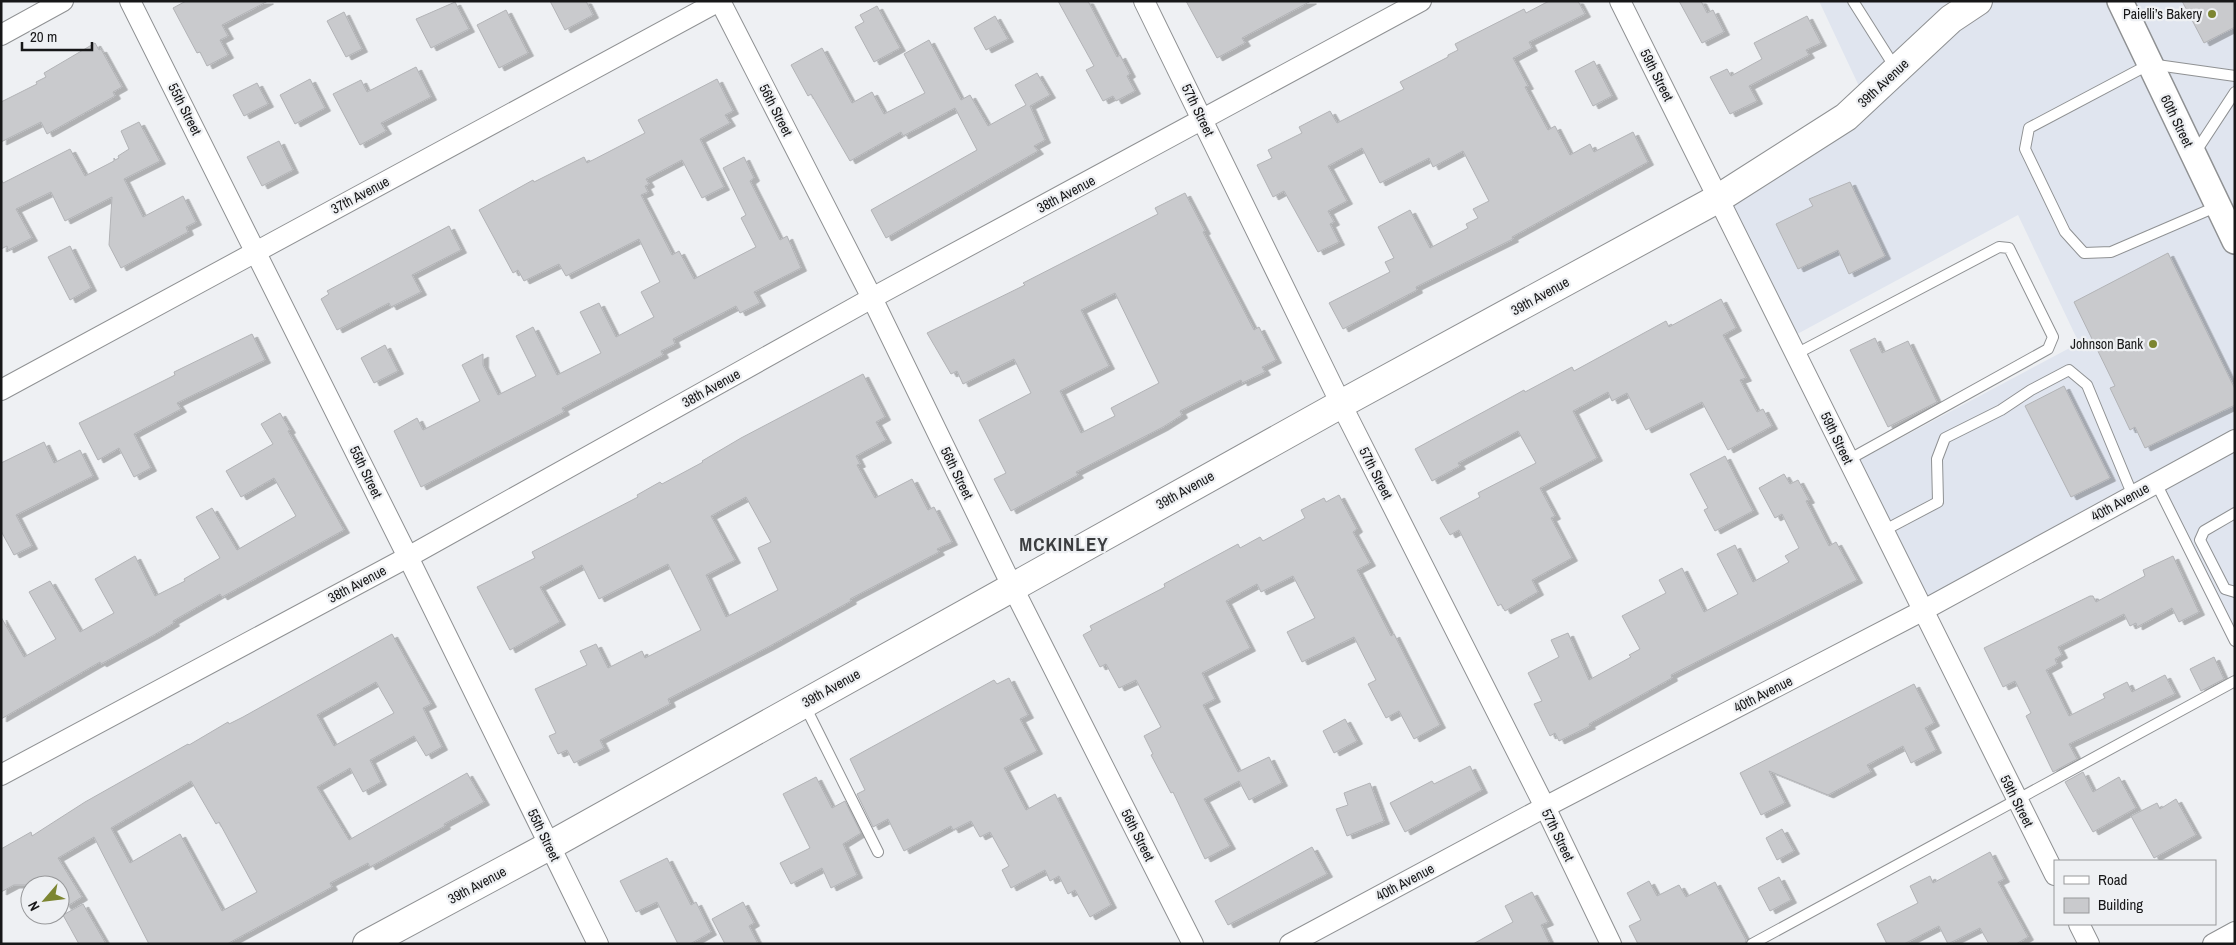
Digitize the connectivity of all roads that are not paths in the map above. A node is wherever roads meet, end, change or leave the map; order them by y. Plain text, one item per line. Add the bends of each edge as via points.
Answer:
1 (63, 1) edge
2 (130, 1) edge
3 (720, 1) edge
4 (1144, 1) edge
5 (1421, 1) edge
6 (1620, 1) edge
7 (1853, 1) edge
8 (1978, 1) edge
9 (2120, 1) edge
10 (1, 34) edge
11 (2150, 64) junction
12 (1897, 70) junction
13 (2235, 76) edge
14 (2235, 92) edge
15 (1203, 121) junction
16 (2194, 156) junction
17 (1719, 198) junction
18 (2218, 206) junction
19 (2235, 242) edge
20 (256, 251) junction
21 (872, 298) junction
22 (1796, 354) junction
23 (1, 390) edge
24 (1341, 404) junction
25 (2235, 440) edge
26 (1848, 460) junction
27 (2156, 483) junction
28 (2133, 496) junction
29 (2235, 514) edge
30 (1882, 530) junction
31 (408, 557) junction
32 (1012, 586) junction
33 (2235, 592) edge
34 (1922, 611) junction
35 (2235, 641) edge
36 (2235, 681) edge
37 (804, 703) junction
38 (1, 775) edge
39 (2017, 800) junction
40 (1545, 807) junction
41 (549, 846) junction
42 (878, 852) dead end
43 (2054, 873) edge
44 (2080, 925) edge
45 (2235, 932) edge
46 (367, 944) edge
47 (598, 944) edge
48 (1193, 944) edge
49 (1290, 944) edge
50 (1611, 944) edge
51 (1752, 944) edge
52 (2090, 944) edge
53 (2213, 944) edge

1 - 10 street
2 - 20 street, 55th Street
3 - 20 street, 37th Avenue
3 - 21 street, 56th Street
4 - 15 street, 57th Street
5 - 15 street, 38th Avenue
6 - 17 street, 59th Street
7 - 12 lane
8 - 12 main road, 39th Avenue via 1951,19
9 - 11 street, 60th Street
11 - 13 lane
11 - 16 street, 60th Street
11 - 18 lane via 2029,128 2025,149 2065,232 2084,252 2112,252
12 - 17 main road, 39th Avenue via 1846,117
14 - 16 lane
15 - 21 street, 38th Avenue
15 - 24 street, 57th Street
16 - 18 street, 60th Street
17 - 22 street, 59th Street
17 - 24 main road, 39th Avenue
18 - 19 street, 60th Street
20 - 23 street, 37th Avenue
20 - 31 street, 55th Street
21 - 31 street, 38th Avenue
21 - 32 street, 56th Street
22 - 26 street, 59th Street
22 - 26 lane via 1998,247 2010,248 2053,337 2048,349
24 - 32 main road, 39th Avenue
24 - 40 street, 57th Street
25 - 27 street, 40th Avenue
26 - 30 street, 59th Street
27 - 28 street, 40th Avenue
27 - 35 lane
28 - 30 lane via 2087,385 2069,370 1945,438 1938,459 1938,502
28 - 34 street, 40th Avenue
29 - 33 lane via 2204,531 2200,540 2225,589
30 - 34 street, 59th Street
31 - 38 street, 38th Avenue
31 - 41 street, 55th Street
32 - 37 main road, 39th Avenue
32 - 48 street, 56th Street
34 - 39 street, 59th Street
34 - 40 street, 40th Avenue
36 - 39 lane
37 - 41 main road, 39th Avenue
37 - 42 lane
39 - 43 street, 59th Street
39 - 51 lane
40 - 49 street, 40th Avenue
40 - 50 street, 57th Street
41 - 46 main road, 39th Avenue
41 - 47 street, 55th Street
44 - 52 street
45 - 53 street

